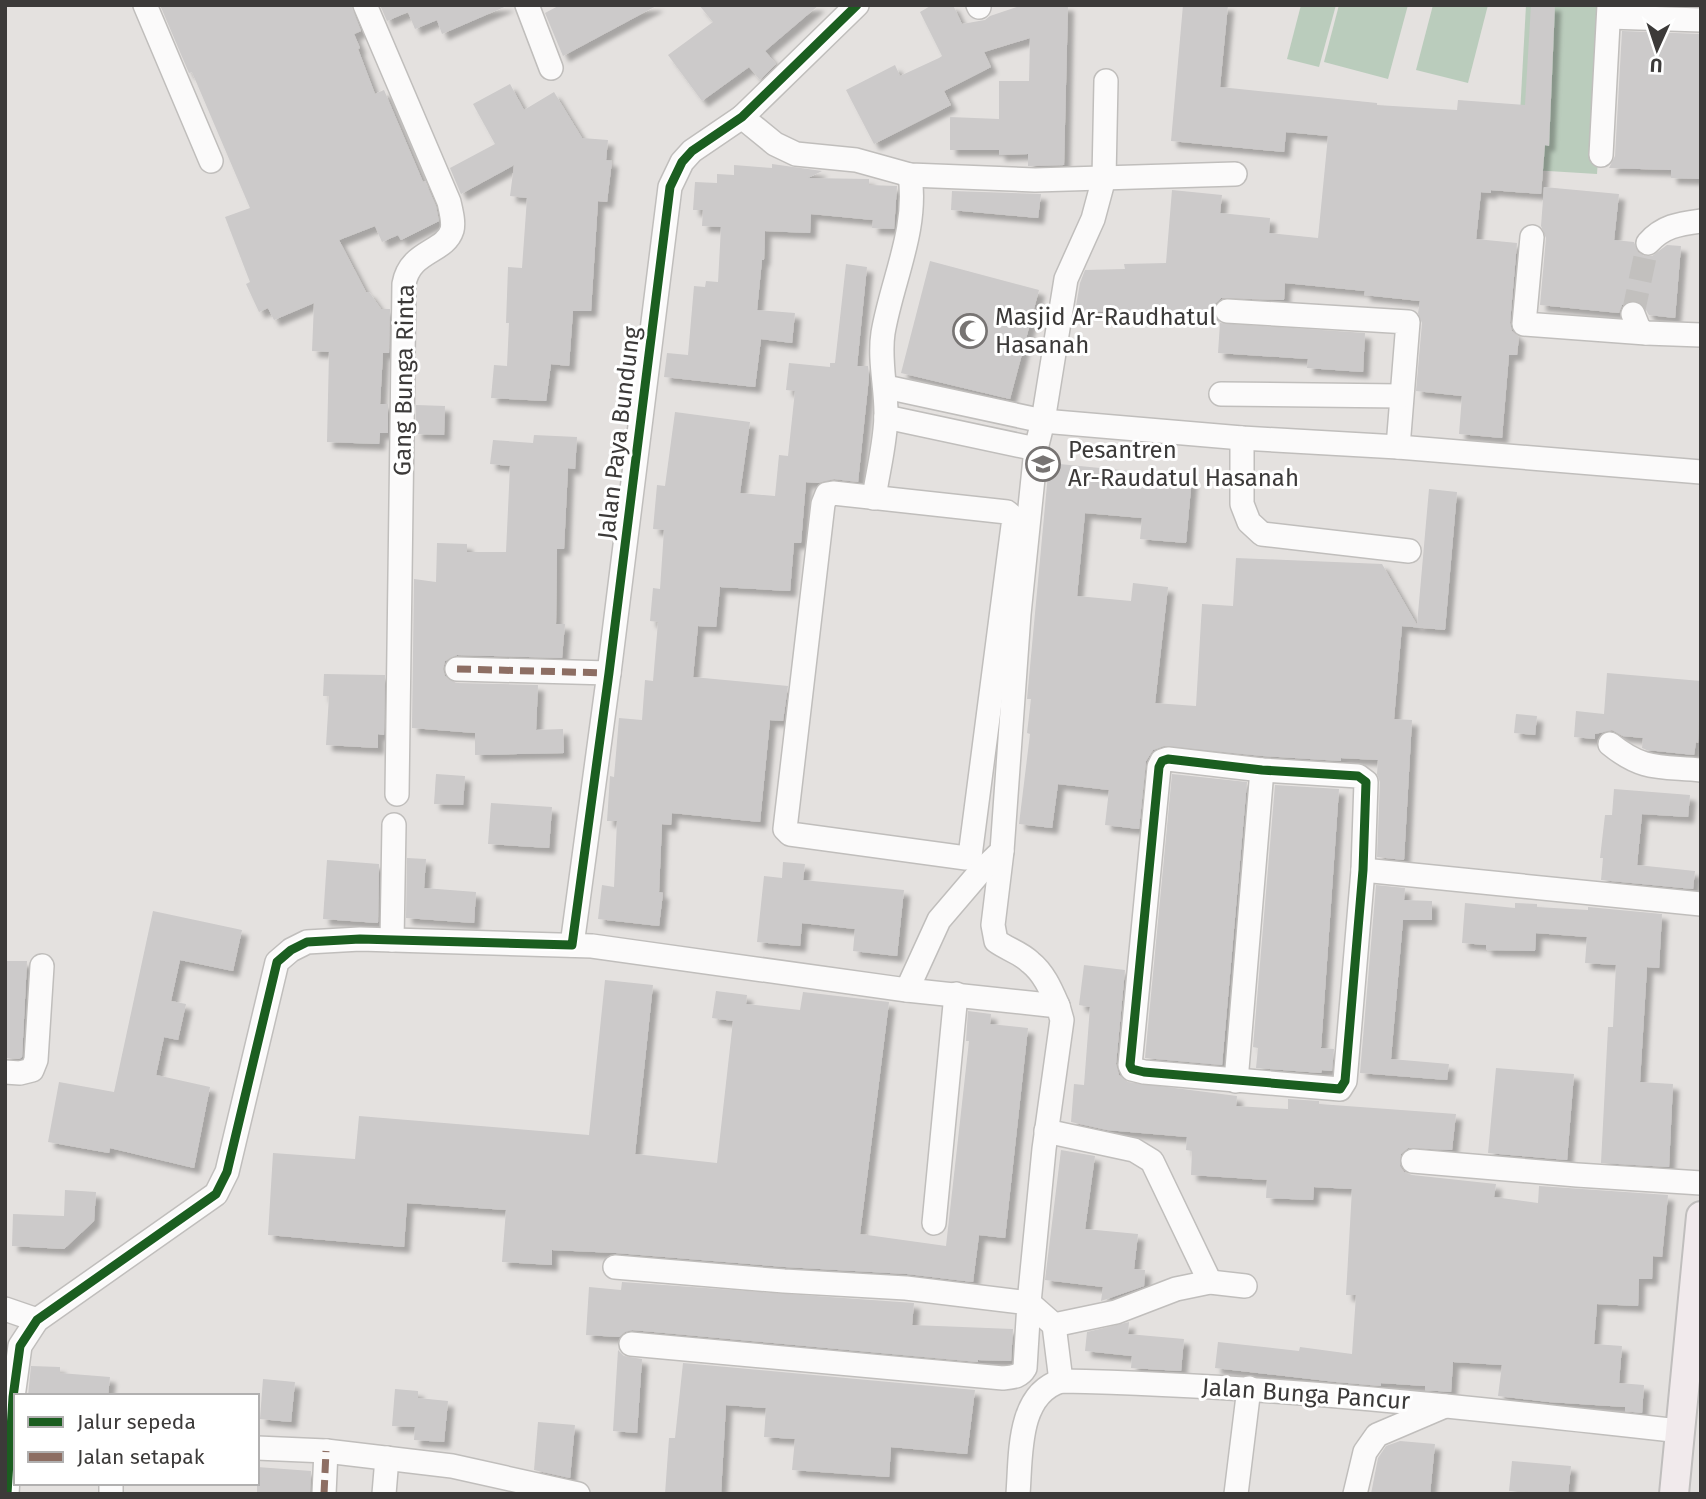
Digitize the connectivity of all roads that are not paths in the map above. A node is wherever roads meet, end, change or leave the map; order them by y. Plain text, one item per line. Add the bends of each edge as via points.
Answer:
1 (145, 5) edge
2 (365, 5) edge
3 (527, 5) edge
4 (857, 5) edge
5 (1609, 11) edge
6 (1701, 20) edge
7 (551, 68) dead end
8 (1106, 81) dead end
9 (742, 117) junction
10 (1601, 155) dead end
11 (211, 161) dead end
12 (1235, 174) dead end
13 (910, 175) junction
14 (1104, 178) junction
15 (1701, 221) edge
16 (1532, 237) dead end
17 (1648, 243) dead end
18 (1227, 311) dead end
19 (1701, 335) edge
20 (886, 387) junction
21 (1221, 394) dead end
22 (1401, 396) junction
23 (886, 417) junction
24 (1043, 421) junction
25 (1242, 439) junction
26 (1398, 447) junction
27 (1036, 449) junction
28 (1701, 472) edge
29 (874, 498) junction
30 (1409, 551) dead end
31 (457, 668) dead end
32 (609, 673) junction
33 (1609, 744) dead end
34 (1262, 769) junction
35 (1701, 770) edge
36 (397, 794) dead end
37 (394, 825) dead end
38 (1002, 851) junction
39 (1363, 870) junction
40 (1701, 904) edge
41 (392, 940) junction
42 (572, 945) junction
43 (42, 966) dead end
44 (906, 990) junction
45 (956, 994) junction
46 (1058, 1006) junction
47 (5, 1072) edge
48 (1236, 1081) junction
49 (1046, 1131) junction
50 (1413, 1161) dead end
51 (1701, 1183) edge
52 (1701, 1216) edge
53 (934, 1223) dead end
54 (1701, 1228) edge
55 (615, 1267) dead end
56 (1210, 1282) junction
57 (1245, 1286) dead end
58 (1029, 1303) junction
59 (5, 1309) edge
60 (37, 1320) junction
61 (1054, 1325) junction
62 (631, 1344) dead end
63 (1061, 1381) junction
64 (1249, 1388) junction
65 (15, 1394) edge
66 (14, 1401) edge
67 (1448, 1405) junction
68 (11, 1429) edge
69 (1680, 1431) junction
70 (259, 1448) edge
71 (326, 1451) junction
72 (387, 1458) junction
73 (543, 1489) edge
74 (7, 1494) edge
75 (324, 1494) edge
76 (384, 1494) edge
77 (578, 1494) edge
78 (1018, 1494) edge
79 (1237, 1494) edge
80 (1355, 1494) edge
81 (1674, 1494) edge

1 - 11 street
2 - 36 street, Gang Bunga Rinta via 449,202 453,228 449,237 410,265 404,284
3 - 7 street
4 - 9 street, Jalan Paya Bundung
5 - 6 street
5 - 10 street
8 - 14 street
9 - 13 street via 775,144 796,154 856,160
9 - 32 street, Jalan Paya Bundung via 692,151 670,187
12 - 14 street
13 - 14 street
13 - 20 street via 907,244 882,347
14 - 24 street via 1093,219 1066,279
15 - 17 street via 1667,227
16 - 19 street via 1524,324 1640,323
18 - 22 street via 1408,322
20 - 23 street
20 - 24 street
21 - 22 street
22 - 26 street
23 - 27 street
23 - 29 street
24 - 25 street
24 - 27 street
25 - 26 street
25 - 30 street via 1242,504 1250,523 1262,534
26 - 28 street
27 - 38 street
29 - 29 street via 833,493 827,494 823,503 784,825 790,834 967,858 1014,518 1007,512
31 - 32 street
32 - 42 street, Jalan Paya Bundung
33 - 35 street via 1642,765
34 - 39 street via 1365,779
34 - 48 street
34 - 48 street via 1168,759 1160,763 1130,1061 1138,1071
37 - 41 street
38 - 44 street via 939,920
38 - 46 street via 993,925 996,940 1030,961 1047,981
39 - 40 street
39 - 48 street via 1343,1087
41 - 42 street
41 - 60 street via 307,942 277,962 228,1172 216,1194
42 - 44 street
43 - 47 street via 36,1060 32,1070
44 - 45 street
45 - 46 street
45 - 53 street
46 - 49 street via 1062,1020
49 - 56 street via 1134,1150 1152,1161
49 - 58 street
50 - 51 street
52 - 54 main road
54 - 69 main road
55 - 58 street via 906,1288
56 - 57 street
56 - 61 street via 1176,1289 1116,1312
58 - 61 street
58 - 62 street via 1025,1368 1015,1377
59 - 60 street
60 - 65 street via 20,1346
61 - 63 street
63 - 64 street, Jalan Bunga Pancur
63 - 78 street via 1038,1394 1028,1414
64 - 67 street, Jalan Bunga Pancur
64 - 79 street
66 - 68 street
67 - 69 street, Jalan Bunga Pancur
67 - 80 street via 1377,1435 1365,1452
68 - 74 street
69 - 81 main road
70 - 71 street
71 - 72 street
71 - 75 street
72 - 73 street via 452,1466
72 - 76 street
73 - 77 street

